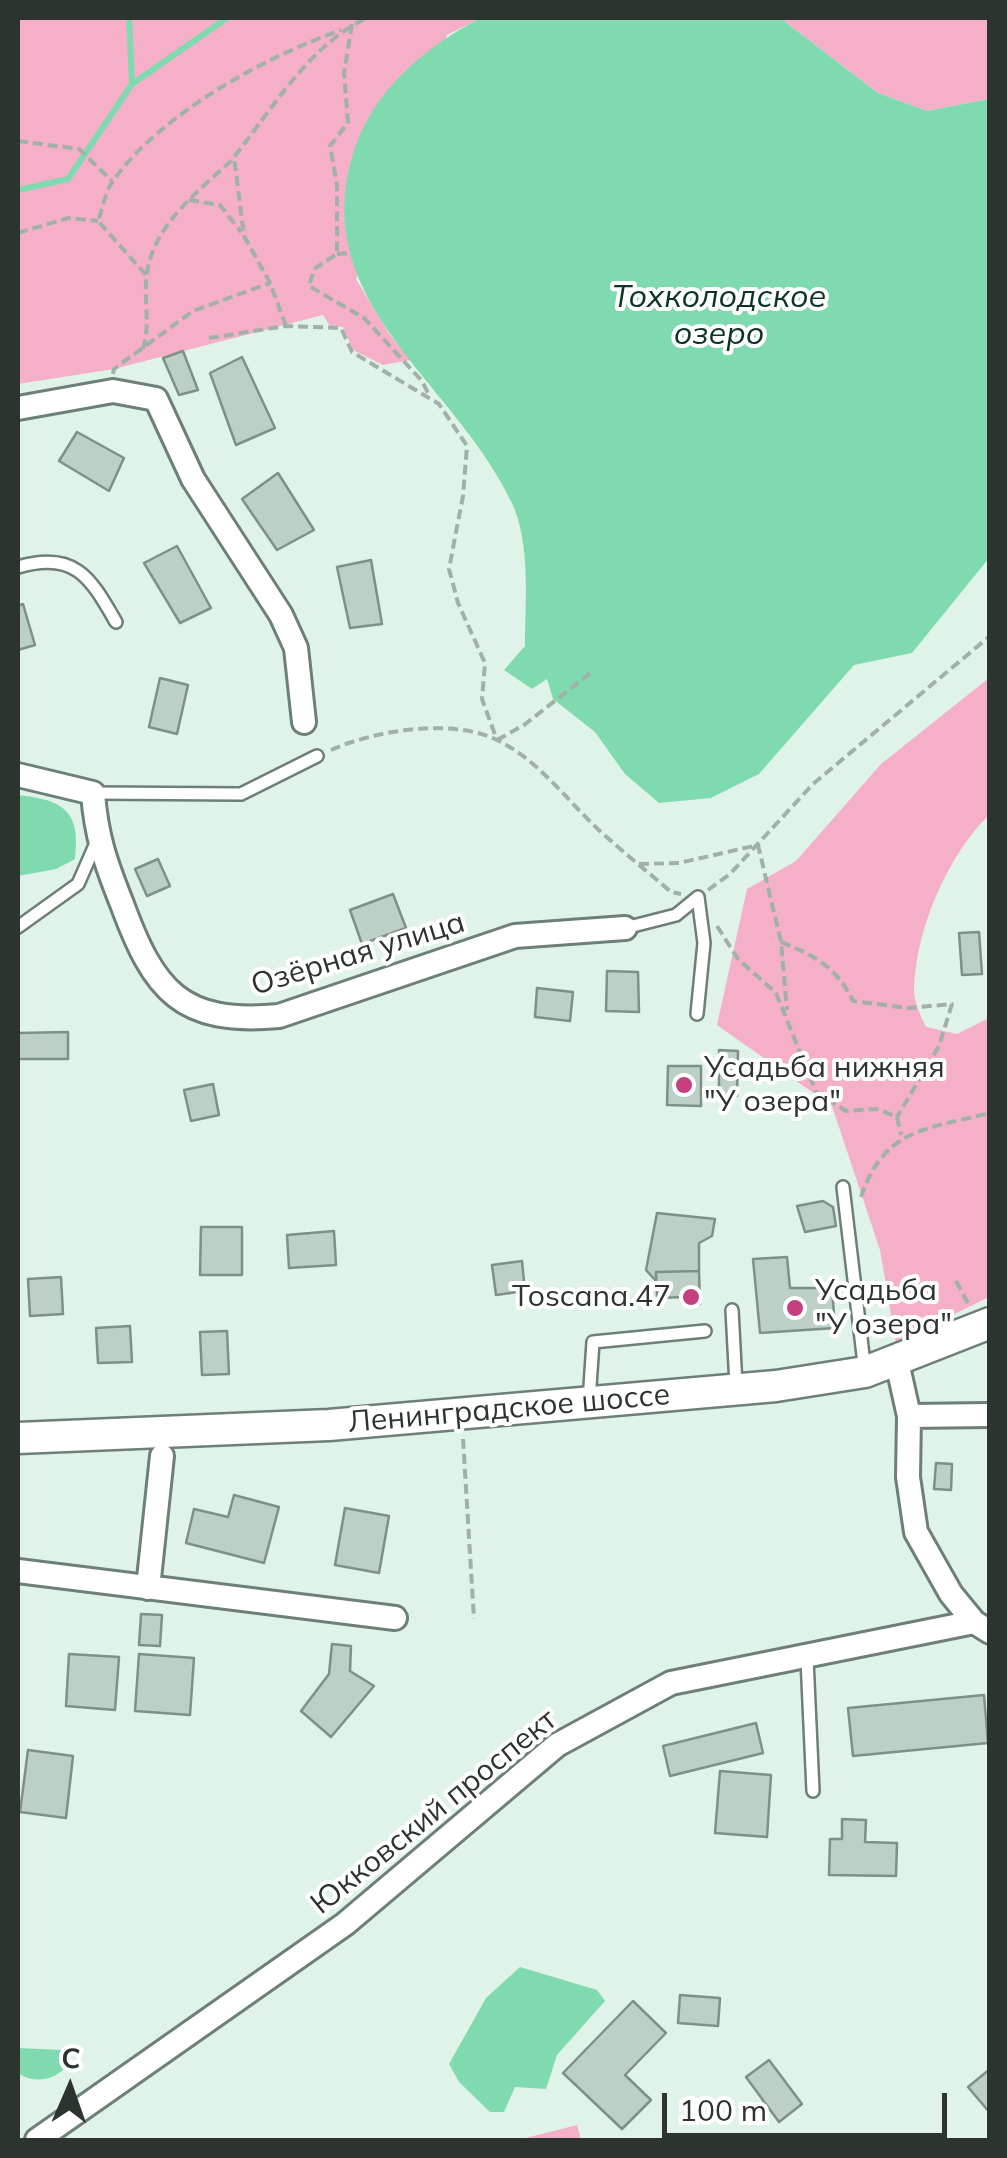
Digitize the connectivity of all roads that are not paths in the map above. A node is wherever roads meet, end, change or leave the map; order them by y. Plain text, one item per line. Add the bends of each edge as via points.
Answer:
1 (18, 408) edge
2 (18, 567) edge
3 (116, 622) dead end
4 (304, 722) dead end
5 (317, 756) road end
6 (18, 775) edge
7 (94, 792) junction
8 (96, 838) junction
9 (18, 926) edge
10 (626, 928) joint
11 (697, 1014) dead end
12 (843, 1187) dead end
13 (732, 1310) dead end
14 (990, 1323) edge
15 (706, 1331) dead end
16 (897, 1362) junction
17 (865, 1372) junction
18 (736, 1390) junction
19 (590, 1401) junction
20 (990, 1414) edge
21 (910, 1416) junction
22 (18, 1438) edge
23 (162, 1456) dead end
24 (18, 1571) edge
25 (148, 1588) junction
26 (395, 1618) dead end
27 (982, 1627) edge
28 (808, 1658) junction
29 (813, 1791) dead end
30 (36, 2140) edge

1 - 4 street via 113,392 156,399 193,479 296,648
2 - 3 lane via 62,564 89,575
5 - 7 lane via 242,794
6 - 7 street
7 - 8 street, Озёрная улица
8 - 9 lane via 78,884
8 - 10 street, Озёрная улица via 156,978 198,1012 238,1020 278,1016 515,936
10 - 11 lane via 676,915 698,896 704,943
12 - 17 lane
13 - 18 lane
14 - 16 main road, Ленинградское шоссе
15 - 19 lane via 593,1342
16 - 17 main road, Ленинградское шоссе
16 - 21 street
17 - 18 main road, Ленинградское шоссе
18 - 19 main road, Ленинградское шоссе
19 - 22 main road, Ленинградское шоссе via 260,1430
20 - 21 street
21 - 27 street via 908,1477 916,1532 951,1594
23 - 25 street
24 - 25 street
25 - 26 street
27 - 28 street, Юкковский проспект
28 - 29 lane
28 - 30 street, Юкковский проспект via 670,1683 557,1746 346,1924

